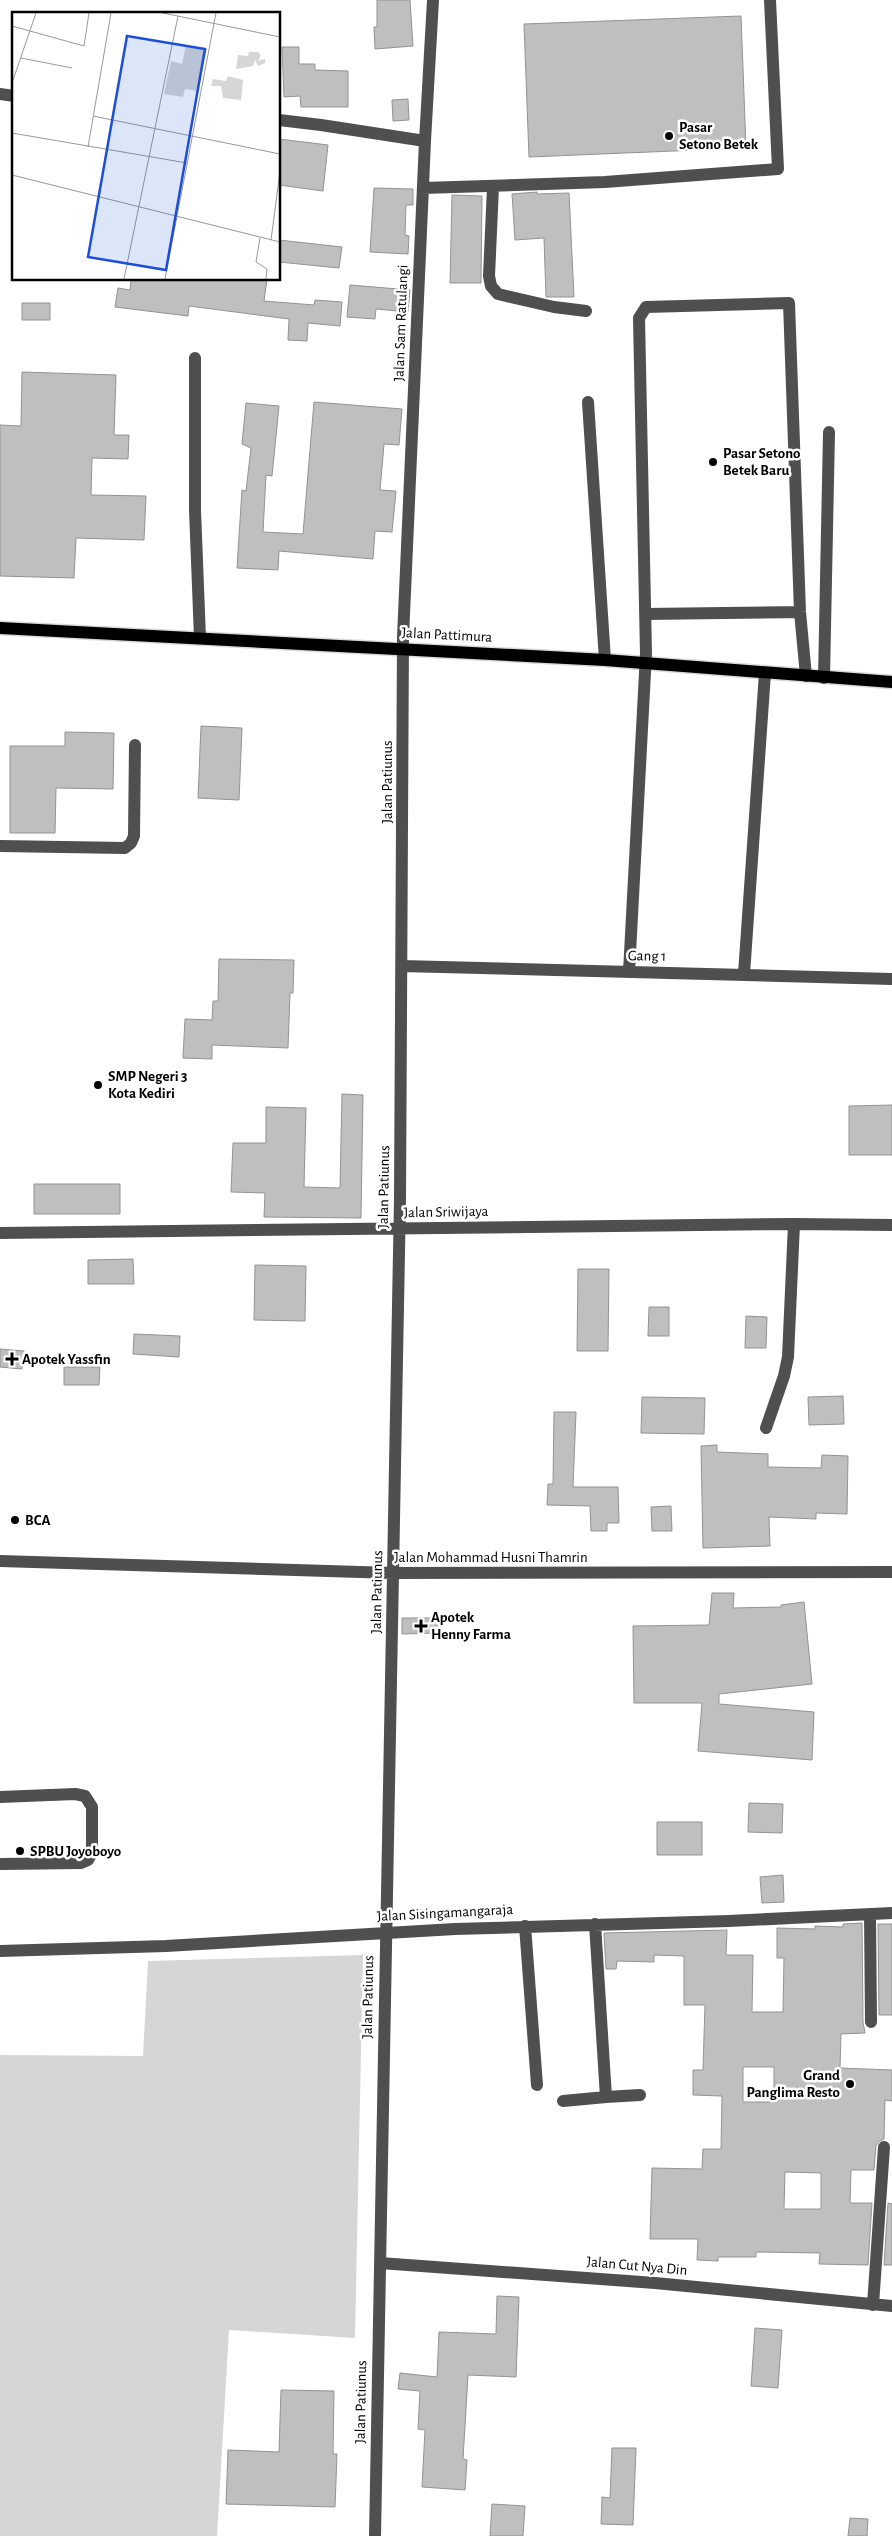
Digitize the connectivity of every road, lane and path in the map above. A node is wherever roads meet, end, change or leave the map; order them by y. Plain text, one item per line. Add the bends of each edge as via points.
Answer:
1 (433, 0) edge
2 (770, 0) edge
3 (280, 120) edge
4 (425, 141) junction
5 (493, 186) junction
6 (423, 188) junction
7 (586, 311) dead end
8 (195, 358) dead end
9 (588, 402) dead end
10 (829, 432) dead end
11 (800, 612) junction
12 (646, 614) junction
13 (0, 628) edge
14 (200, 638) junction
15 (404, 648) junction
16 (605, 660) junction
17 (645, 663) junction
18 (765, 673) junction
19 (806, 676) junction
20 (824, 678) junction
21 (892, 682) edge
22 (135, 746) dead end
23 (0, 846) edge
24 (402, 966) junction
25 (629, 972) junction
26 (744, 974) junction
27 (892, 979) edge
28 (794, 1224) junction
29 (892, 1225) edge
30 (399, 1229) junction
31 (0, 1233) edge
32 (766, 1428) dead end
33 (0, 1561) edge
34 (892, 1572) edge
35 (393, 1573) junction
36 (0, 1797) edge
37 (0, 1864) edge
38 (892, 1913) edge
39 (870, 1914) junction
40 (595, 1924) junction
41 (525, 1926) junction
42 (385, 1932) junction
43 (0, 1951) edge
44 (871, 2022) dead end
45 (537, 2085) dead end
46 (640, 2094) dead end
47 (606, 2097) junction
48 (563, 2101) dead end
49 (884, 2147) dead end
50 (380, 2263) junction
51 (873, 2305) junction
52 (892, 2306) edge
53 (375, 2536) edge

1 - 4 street, Jalan Sam Ratulangi
2 - 5 street via 778,170
3 - 4 street
4 - 6 street, Jalan Sam Ratulangi
5 - 6 street
5 - 7 street via 489,276 493,290 498,294 554,307
6 - 15 street, Jalan Sam Ratulangi
8 - 14 street
9 - 16 street
10 - 20 street
11 - 12 street
11 - 12 street via 789,303 646,307 639,318
11 - 19 street
12 - 17 street
13 - 14 main road, Jalan Pattimura
14 - 15 main road, Jalan Pattimura
15 - 16 main road, Jalan Pattimura
15 - 24 street, Jalan Patiunus
16 - 17 main road, Jalan Pattimura
17 - 18 main road, Jalan Pattimura
17 - 25 street
18 - 19 main road, Jalan Pattimura
18 - 26 street
19 - 20 main road, Jalan Pattimura
20 - 21 main road, Jalan Pattimura
22 - 23 street via 134,836 125,848
24 - 25 street, Gang 1
24 - 30 street, Jalan Patiunus
25 - 26 street, Gang 1
26 - 27 street, Gang 1
28 - 29 street, Jalan Sriwijaya
28 - 30 street, Jalan Sriwijaya
28 - 32 street via 788,1357
30 - 31 street, Jalan Sriwijaya
30 - 35 street, Jalan Patiunus
33 - 35 street, Jalan Mohammad Husni Thamrin
34 - 35 street, Jalan Mohammad Husni Thamrin
35 - 42 street, Jalan Patiunus
36 - 37 street via 75,1794 85,1796 92,1807 92,1853 88,1860 81,1863
38 - 39 street, Jalan Sisingamangaraja
39 - 40 street, Jalan Sisingamangaraja
39 - 44 street
40 - 41 street, Jalan Sisingamangaraja
40 - 47 street
41 - 42 street, Jalan Sisingamangaraja
41 - 45 street
42 - 43 street, Jalan Sisingamangaraja via 166,1946
42 - 50 street, Jalan Patiunus
46 - 47 street
47 - 48 street
49 - 51 street
50 - 51 street, Jalan Cut Nya Din via 655,2283
50 - 53 street, Jalan Patiunus
51 - 52 street, Jalan Cut Nya Din

